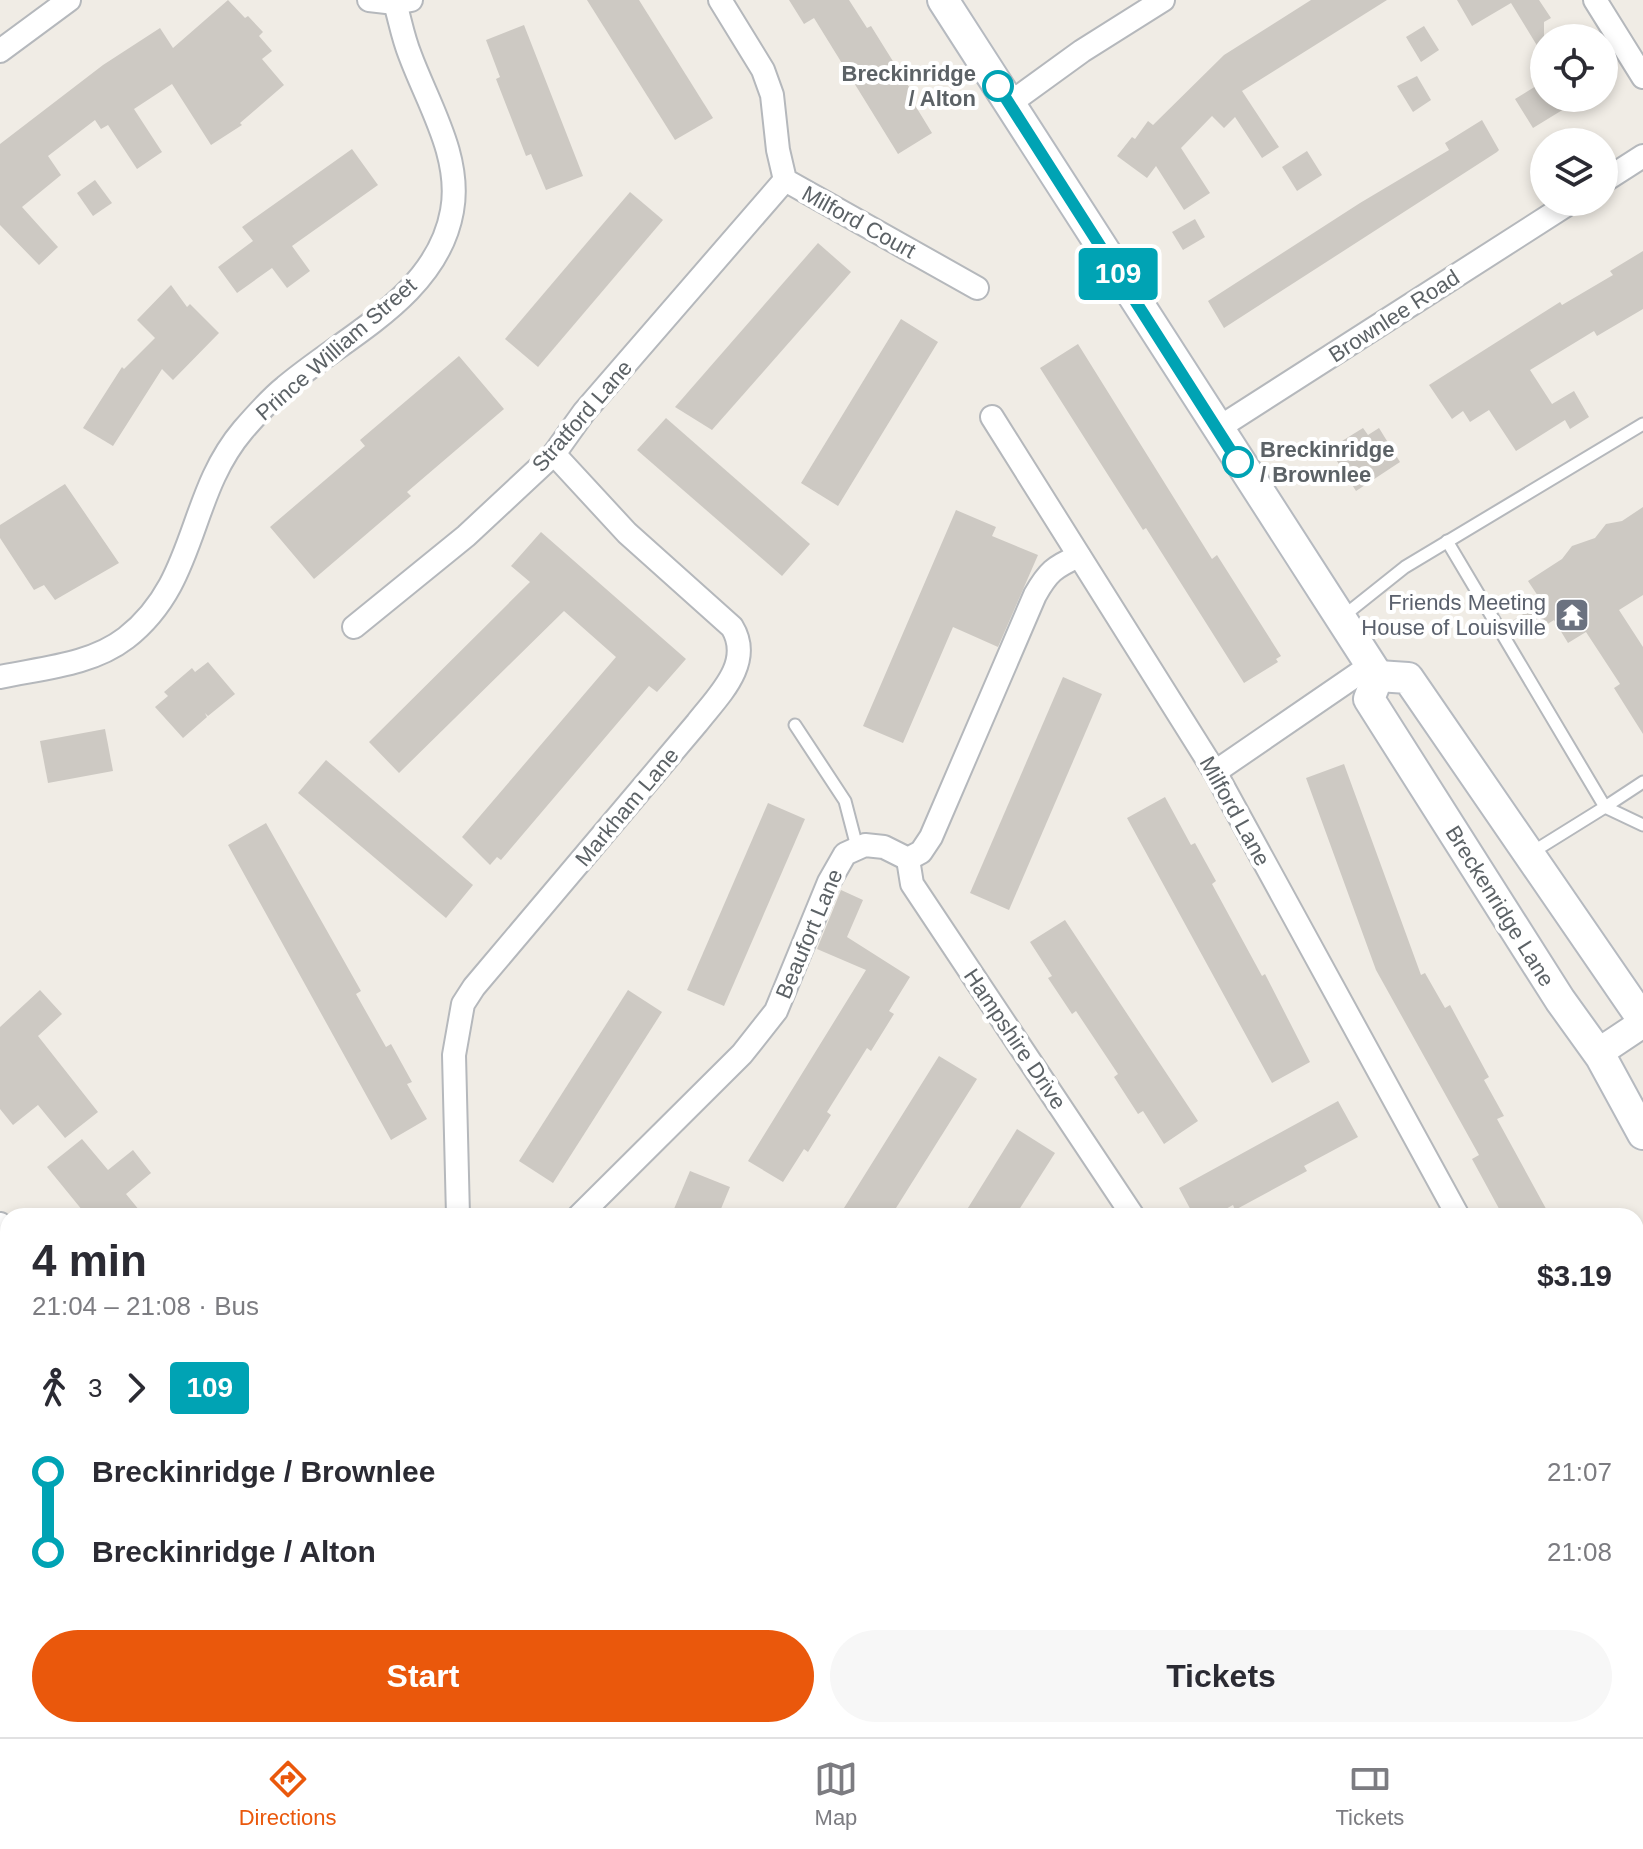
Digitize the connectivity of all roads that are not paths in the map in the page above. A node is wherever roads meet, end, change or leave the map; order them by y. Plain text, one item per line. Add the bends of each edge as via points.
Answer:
1 (69, 0) edge
2 (369, 0) edge
3 (720, 0) edge
4 (943, 0) edge
5 (1163, 0) edge
6 (1595, 0) edge
7 (403, 1) edge
8 (0, 51) edge
9 (1643, 77) edge
10 (1009, 104) junction
11 (1643, 156) edge
12 (1618, 172) edge
13 (785, 180) junction
14 (1549, 216) edge
15 (977, 288) dead end
16 (992, 417) dead end
17 (1643, 424) edge
18 (1217, 429) junction
19 (554, 454) junction
20 (1447, 541) junction
21 (1079, 556) junction
22 (1340, 618) junction
23 (354, 627) dead end
24 (1374, 670) junction
25 (0, 677) edge
26 (795, 725) dead end
27 (1215, 772) junction
28 (1643, 782) edge
29 (1605, 807) junction
30 (1643, 825) edge
31 (857, 847) junction
32 (1529, 854) junction
33 (908, 859) junction
34 (1643, 1021) edge
35 (1598, 1053) junction
36 (1643, 1134) edge
37 (458, 1208) edge
38 (587, 1208) edge
39 (1128, 1208) edge
40 (1454, 1208) edge

1 - 8 street
2 - 7 street
3 - 13 street, Milford Court via 763,70
4 - 10 main road
5 - 10 street
6 - 9 street
7 - 25 street, Prince William Street via 408,51 452,171 452,209 438,250 394,305 284,388 234,442 212,478 181,569 147,619 125,639 83,660
10 - 18 main road
11 - 12 street
13 - 15 street, Milford Court
13 - 19 street, Stratford Lane via 584,412
14 - 18 street, Brownlee Road
16 - 21 street, Milford Lane
17 - 20 lane
18 - 22 main road
19 - 23 street, Stratford Lane via 466,536
19 - 37 street, Markham Lane via 627,533 732,627 739,637 738,666 697,723 463,1004 454,1055
20 - 22 lane
20 - 29 lane
21 - 27 street, Milford Lane
21 - 33 street via 1045,576 931,837
22 - 24 main road
24 - 27 street
24 - 32 main road via 1408,678
24 - 35 main road, Breckenridge Lane via 1369,699
26 - 31 lane via 845,801
27 - 40 street, Milford Lane
28 - 29 lane
29 - 30 lane
29 - 32 lane
31 - 33 street, Beaufort Lane via 884,847
31 - 38 street, Beaufort Lane via 845,854 833,873 776,1011 742,1054
32 - 34 main road
33 - 39 street, Hampshire Drive via 912,884
34 - 35 street
35 - 36 main road, Breckenridge Lane

